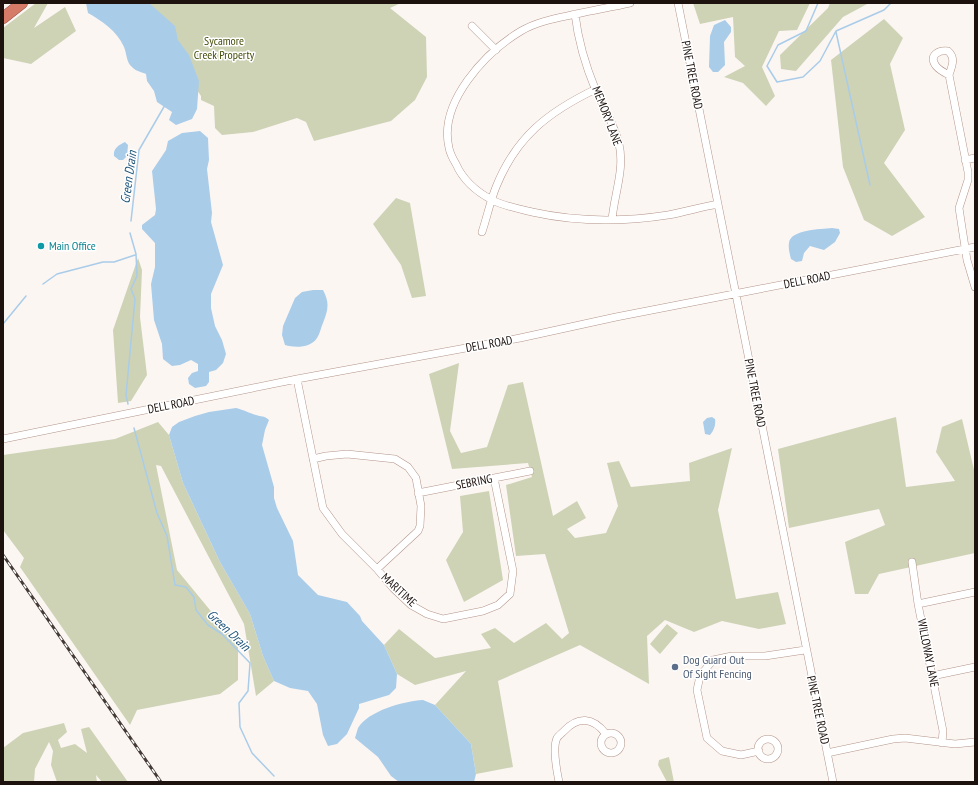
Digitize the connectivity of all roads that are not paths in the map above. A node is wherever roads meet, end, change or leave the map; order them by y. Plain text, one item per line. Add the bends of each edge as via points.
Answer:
1 (22, 3) edge
2 (630, 3) edge
3 (678, 3) edge
4 (575, 14) junction
5 (3, 18) edge
6 (472, 26) dead end
7 (496, 50) junction
8 (949, 75) dead end
9 (596, 89) junction
10 (975, 158) edge
11 (965, 160) junction
12 (492, 200) junction
13 (718, 204) junction
14 (612, 220) junction
15 (482, 232) dead end
16 (975, 247) edge
17 (966, 249) junction
18 (975, 287) edge
19 (735, 294) junction
20 (297, 379) junction
21 (3, 439) edge
22 (313, 459) junction
23 (530, 471) dead end
24 (494, 478) junction
25 (418, 493) junction
26 (912, 562) dead end
27 (377, 569) junction
28 (975, 592) edge
29 (918, 604) junction
30 (806, 650) junction
31 (975, 667) edge
32 (932, 676) junction
33 (606, 734) dead end
34 (975, 742) edge
35 (942, 743) junction
36 (759, 751) dead end
37 (827, 753) junction
38 (559, 782) edge
39 (833, 782) edge

1 - 5 highway
2 - 4 street
3 - 13 street, PINE TREE ROAD
4 - 7 street via 522,30
4 - 9 street, MEMORY LANE via 581,44
6 - 7 street
7 - 12 street via 471,75 455,102 448,121 449,148 459,171 465,180
8 - 11 street
9 - 12 street via 548,116 536,126 507,166
9 - 14 street, MEMORY LANE via 619,144 621,165
10 - 11 street
11 - 17 street via 968,180 959,208
12 - 14 street via 543,214
12 - 15 street
13 - 14 street via 659,216
13 - 19 street, PINE TREE ROAD
16 - 17 street, DELL ROAD
17 - 18 street
17 - 19 street, DELL ROAD
19 - 20 street, DELL ROAD via 520,338
19 - 30 street, PINE TREE ROAD
20 - 21 street, DELL ROAD
20 - 22 street, MARITIME
22 - 25 street via 347,454 395,459 408,466 416,478
22 - 27 street, MARITIME via 323,508 342,534
23 - 24 street, SEBRING
24 - 25 street, SEBRING
24 - 27 street, MARITIME via 513,571 510,594 498,605 483,611 443,619 411,605
25 - 27 street via 421,515 418,531
26 - 29 street, WILLOWAY LANE
28 - 29 street
29 - 32 street, WILLOWAY LANE
30 - 36 street via 713,660 700,676 696,690 707,738 722,751 741,755
30 - 37 street, PINE TREE ROAD
31 - 32 street
32 - 35 street, WILLOWAY LANE via 943,731
33 - 38 street via 591,720 578,721 567,728 557,739 555,759
34 - 35 street
35 - 37 street via 899,739
37 - 39 street, PINE TREE ROAD

